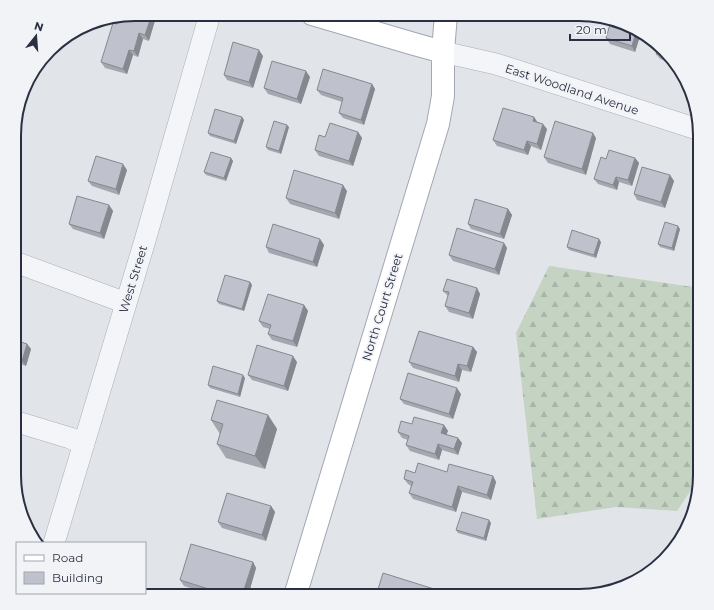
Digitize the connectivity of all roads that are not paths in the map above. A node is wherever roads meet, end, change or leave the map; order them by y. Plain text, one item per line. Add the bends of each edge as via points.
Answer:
1 (208, 21) edge
2 (336, 21) edge
3 (445, 21) edge
4 (443, 52) junction
5 (693, 128) edge
6 (21, 264) edge
7 (126, 303) junction
8 (21, 423) edge
9 (84, 444) junction
10 (54, 542) edge
11 (297, 589) edge

1 - 7 street, West Street
2 - 4 main road
3 - 4 main road, North Court Street
4 - 5 street, East Woodland Avenue via 496,64
4 - 11 main road, North Court Street via 443,96 438,124
6 - 7 street
7 - 9 street, West Street
8 - 9 street
9 - 10 street, West Street

